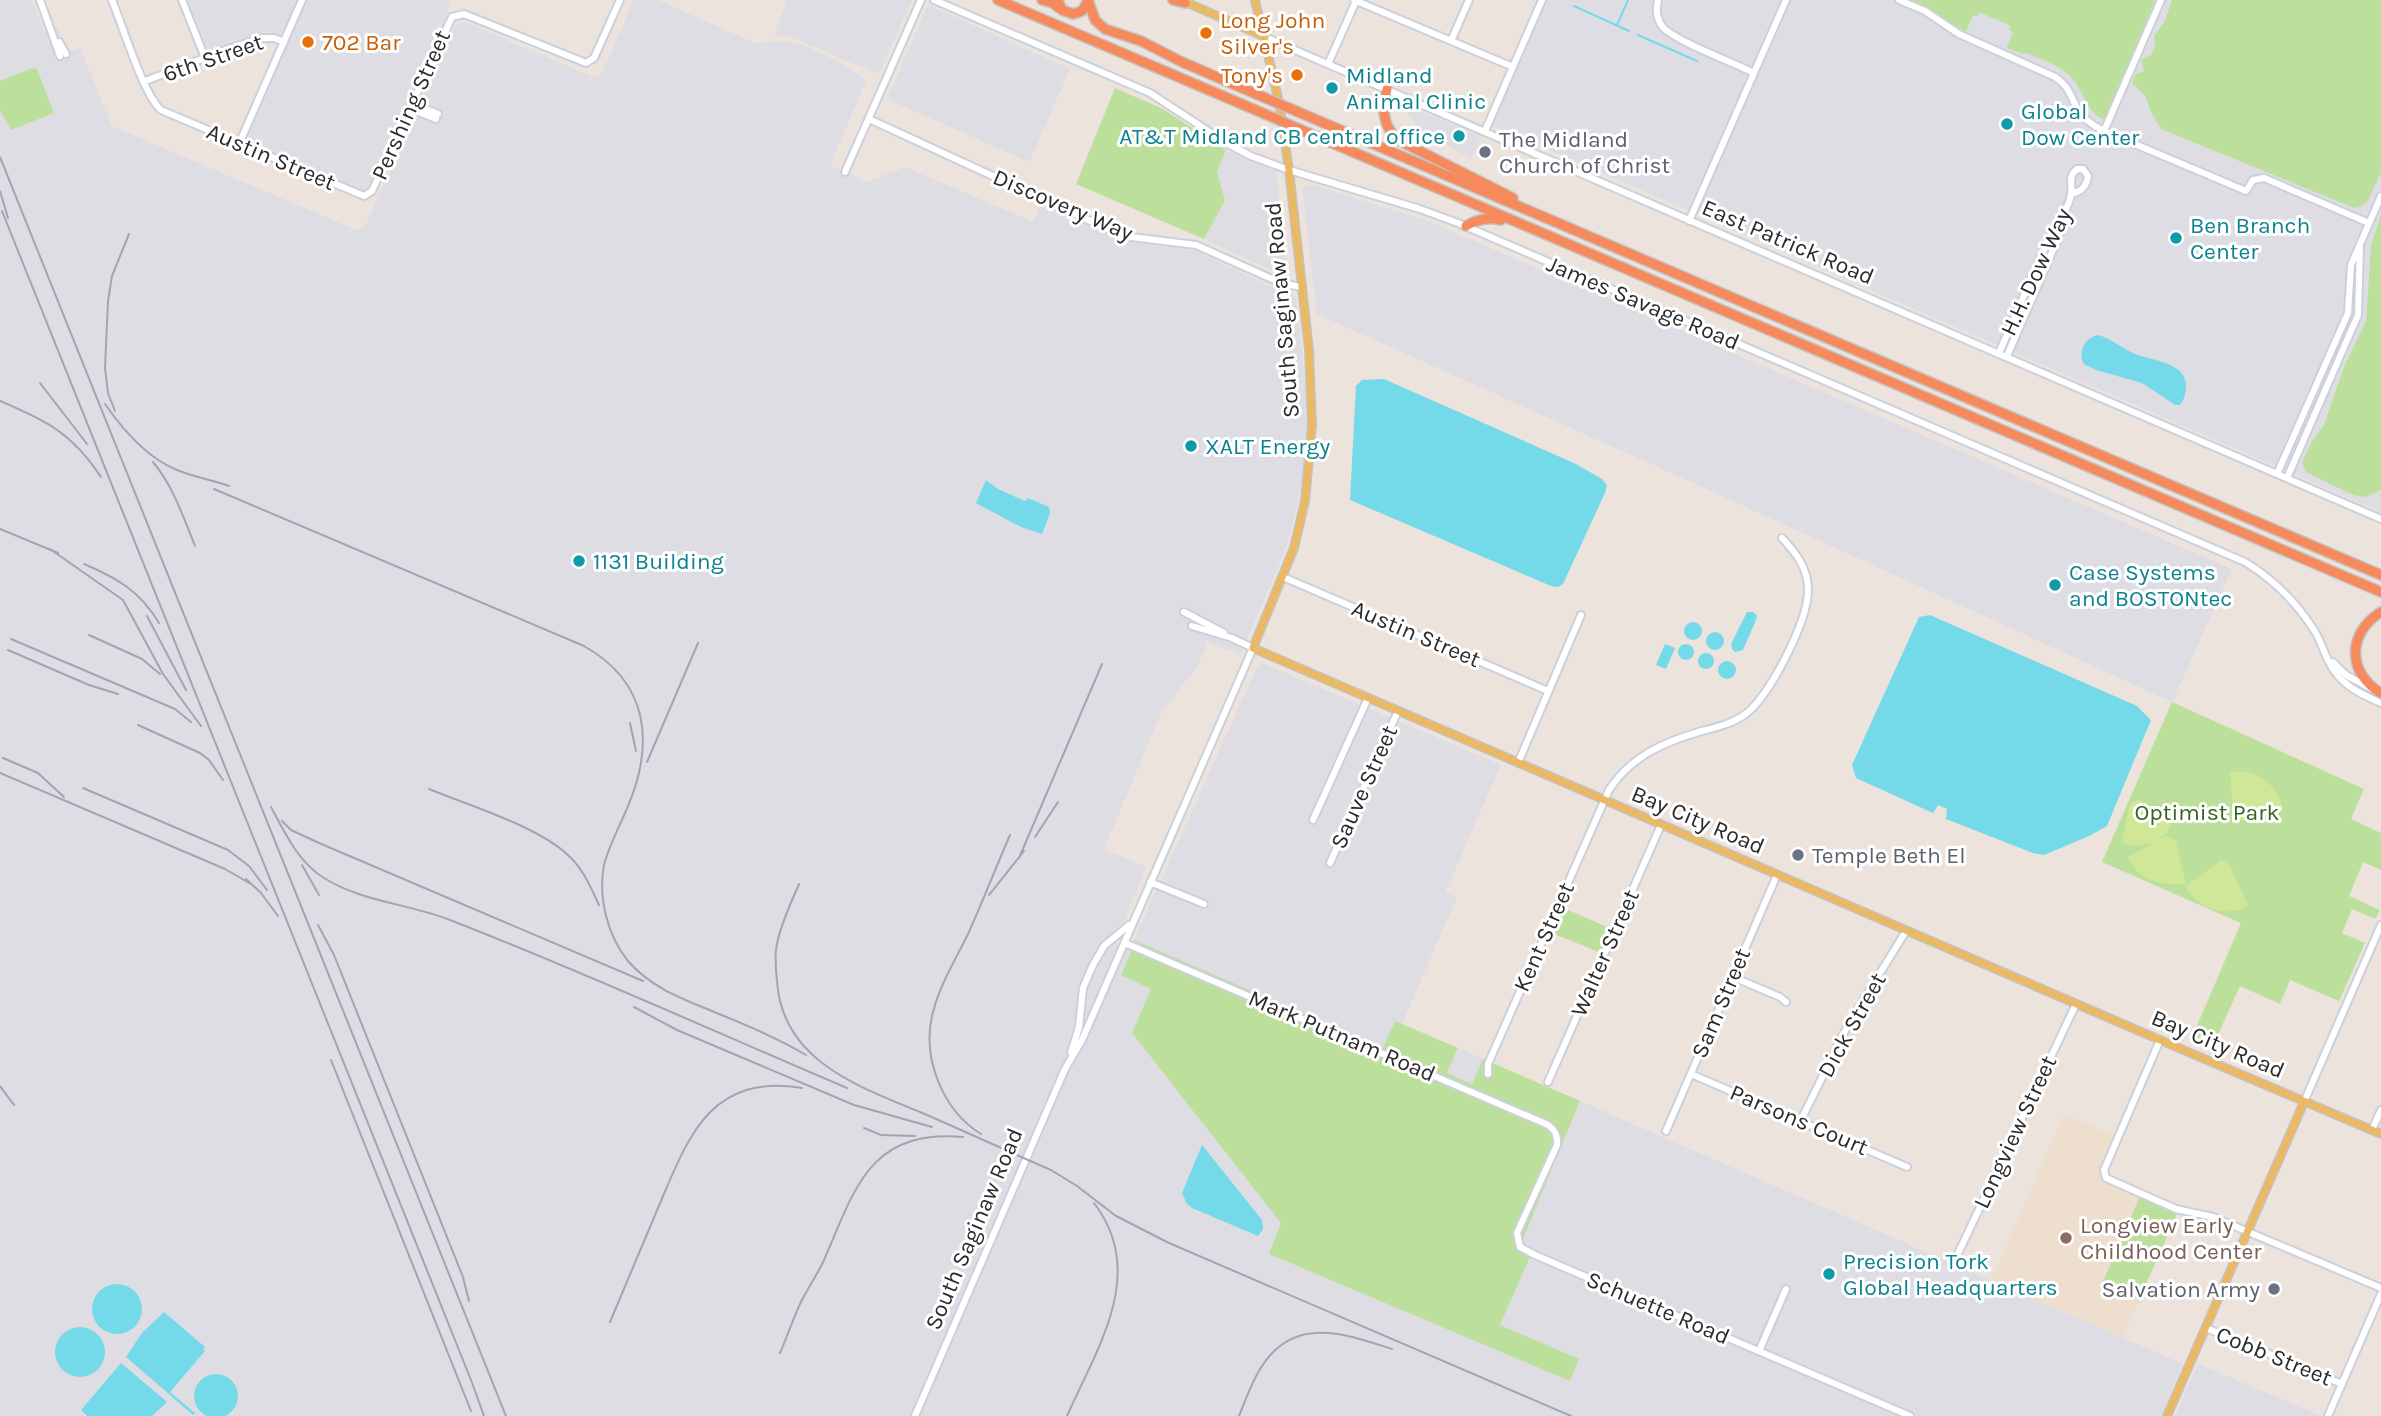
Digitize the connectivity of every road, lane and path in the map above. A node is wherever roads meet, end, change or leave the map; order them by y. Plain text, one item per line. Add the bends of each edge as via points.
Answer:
1 (40, 0) edge
2 (113, 0) edge
3 (183, 0) edge
4 (302, 0) edge
5 (620, 0) edge
6 (921, 0) edge
7 (934, 0) edge
8 (998, 0) edge
9 (1042, 0) edge
10 (1058, 0) edge
11 (1088, 0) edge
12 (1172, 0) edge
13 (1255, 0) edge
14 (1355, 0) edge
15 (1469, 0) edge
16 (1542, 0) edge
17 (1658, 0) edge
18 (1786, 0) edge
19 (1899, 0) edge
20 (2161, 0) edge
21 (1183, 1) edge
22 (1062, 10) junction
23 (1265, 37) junction
24 (1451, 41) junction
25 (284, 42) junction
26 (63, 55) dead end
27 (205, 58) junction
28 (1328, 64) junction
29 (1513, 66) junction
30 (1754, 73) junction
31 (143, 82) junction
32 (1387, 89) junction
33 (411, 106) junction
34 (437, 117) dead end
35 (869, 119) junction
36 (1485, 131) junction
37 (2104, 131) junction
38 (239, 144) junction
39 (1289, 170) junction
40 (845, 172) dead end
41 (2381, 195) edge
42 (368, 196) joint
43 (1689, 220) junction
44 (2369, 223) junction
45 (1466, 226) junction
46 (1537, 230) junction
47 (1599, 241) junction
48 (2361, 242) junction
49 (1301, 287) junction
50 (1999, 353) junction
51 (2007, 356) junction
52 (2277, 474) junction
53 (2287, 478) junction
54 (2381, 519) edge
55 (1782, 538) dead end
56 (2381, 575) edge
57 (1283, 577) junction
58 (2381, 592) edge
59 (1184, 612) dead end
60 (2381, 612) edge
61 (1581, 615) dead end
62 (1192, 626) dead end
63 (1232, 638) junction
64 (1253, 648) junction
65 (2323, 649) junction
66 (1548, 691) junction
67 (2381, 693) edge
68 (1368, 698) junction
69 (2381, 703) edge
70 (1398, 711) junction
71 (1518, 763) junction
72 (1605, 800) junction
73 (1313, 820) dead end
74 (1661, 825) junction
75 (1330, 863) dead end
76 (1777, 875) junction
77 (1150, 882) junction
78 (1204, 904) dead end
79 (1132, 922) junction
80 (2381, 925) edge
81 (1906, 931) junction
82 (1125, 943) junction
83 (1732, 977) junction
84 (1786, 1002) dead end
85 (2076, 1004) junction
86 (2160, 1041) junction
87 (1070, 1058) junction
88 (1488, 1074) dead end
89 (1691, 1074) junction
90 (1548, 1082) dead end
91 (2304, 1102) junction
92 (2381, 1110) edge
93 (1801, 1120) junction
94 (2372, 1130) junction
95 (1666, 1131) dead end
96 (1556, 1134) joint
97 (2381, 1134) edge
98 (1907, 1167) dead end
99 (2247, 1232) junction
100 (1955, 1260) dead end
101 (2381, 1288) edge
102 (1786, 1289) dead end
103 (2381, 1294) edge
104 (2206, 1328) junction
105 (1759, 1351) junction
106 (2342, 1384) junction
107 (915, 1416) edge
108 (1910, 1416) edge
109 (2167, 1416) edge
110 (2328, 1416) edge

1 - 26 street
2 - 31 street, Austin Street
3 - 27 street
4 - 25 street
5 - 33 street, Pershing Street via 592,60 581,62 469,15 455,15 447,23
6 - 35 street
7 - 39 street, James Savage Road via 1142,89 1239,150
8 - 46 highway, bridge
9 - 22 highway
10 - 22 highway
11 - 22 highway via 1076,14
11 - 47 highway, bridge via 1103,27
12 - 21 highway
13 - 23 main road, South Saginaw Road
14 - 24 street
14 - 28 street
15 - 24 street
16 - 29 street
17 - 30 street via 1656,15 1670,34
18 - 30 street
19 - 37 street via 1972,41 2060,80 2086,120
20 - 37 street
21 - 23 main road, East Patrick Road
23 - 28 street, East Patrick Road
23 - 39 main road, South Saginaw Road
24 - 29 street
25 - 27 street, 6th Street via 263,38
25 - 38 street
27 - 31 street, 6th Street
28 - 32 street, East Patrick Road
29 - 36 street
30 - 43 street
31 - 38 street, Austin Street via 155,105
32 - 36 street, East Patrick Road
32 - 47 highway via 1384,118 1398,140
33 - 34 street
33 - 42 street, Pershing Street
35 - 40 street
35 - 49 street, Discovery Way via 1110,230 1196,245 1281,283
36 - 43 street, East Patrick Road
37 - 44 street via 2246,191 2253,180 2264,178
38 - 42 street, Austin Street
39 - 45 street, James Savage Road
39 - 49 main road, South Saginaw Road
41 - 44 street
43 - 50 street, East Patrick Road
44 - 48 street
45 - 46 highway via 1492,218
45 - 65 street, James Savage Road via 2245,562 2288,596
46 - 58 highway
47 - 56 highway
48 - 52 street via 2351,265 2348,313
48 - 53 street via 2358,315
49 - 57 main road, South Saginaw Road via 1312,392 1311,457 1300,526
50 - 51 street, East Patrick Road
50 - 51 street, H.H. Dow Way via 2074,192
51 - 52 street, East Patrick Road
52 - 53 street, East Patrick Road
53 - 54 street, East Patrick Road
55 - 72 street, Kent Street via 1805,570 1807,603 1764,695 1725,726 1681,737 1639,757 1618,777
57 - 64 main road, South Saginaw Road
57 - 66 street, Austin Street
59 - 63 street
60 - 67 highway via 2362,629 2355,654 2362,677
61 - 66 street
62 - 63 street, Bay City Road
63 - 64 street, Bay City Road
64 - 68 main road, Bay City Road
64 - 77 street, South Saginaw Road
65 - 67 street, James Savage Road via 2346,676
65 - 69 street, James Savage Road via 2345,684
66 - 71 street
68 - 70 main road, Bay City Road
68 - 73 street
70 - 71 main road, Bay City Road
70 - 75 street, Sauve Street
71 - 72 main road, Bay City Road
72 - 74 main road, Bay City Road
72 - 88 street, Kent Street via 1488,1064
74 - 76 main road, Bay City Road
74 - 90 street, Walter Street
76 - 81 main road, Bay City Road
76 - 83 street, Sam Street
77 - 78 street
77 - 79 street, South Saginaw Road
79 - 82 street, South Saginaw Road
79 - 87 street, South Saginaw Road via 1104,946 1093,965 1083,988
80 - 91 street
81 - 85 main road, Bay City Road
81 - 93 street, Dick Street via 1848,1025
82 - 87 street, South Saginaw Road
82 - 96 street, Mark Putnam Road via 1546,1124
83 - 84 street
83 - 89 street, Sam Street
85 - 86 main road, Bay City Road
85 - 100 street, Longview Street
86 - 91 main road, Bay City Road
86 - 99 street via 2104,1170 2105,1177 2170,1206
87 - 107 street, South Saginaw Road
89 - 93 street, Parsons Court
89 - 95 street, Sam Street
91 - 94 main road, Bay City Road
91 - 99 main road
92 - 94 street
93 - 98 street, Parsons Court
94 - 97 main road, Bay City Road
96 - 105 street, Schuette Road via 1557,1145 1517,1233 1520,1247
99 - 101 street
99 - 104 main road
102 - 105 street
103 - 106 street
104 - 106 street, Cobb Street
104 - 109 main road
105 - 108 street, Schuette Road
106 - 110 street

